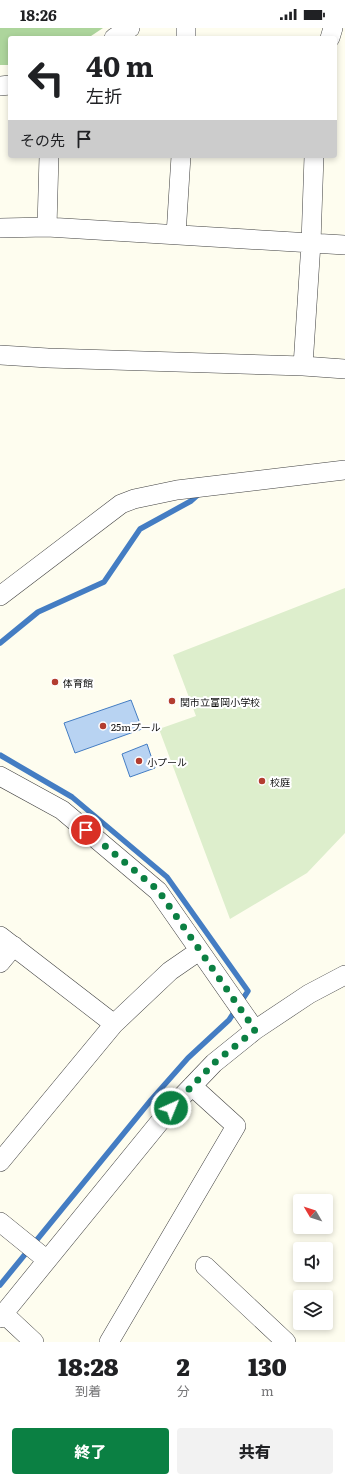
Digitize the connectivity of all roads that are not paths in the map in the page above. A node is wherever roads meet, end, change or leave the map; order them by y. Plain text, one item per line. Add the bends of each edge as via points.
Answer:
1 (130, 28) edge
2 (117, 36) edge
3 (50, 158) edge
4 (180, 158) edge
5 (314, 158) edge
6 (48, 227) junction
7 (0, 228) edge
8 (176, 235) junction
9 (312, 243) junction
10 (345, 245) edge
11 (0, 355) edge
12 (304, 366) junction
13 (345, 369) edge
14 (345, 470) edge
15 (0, 596) edge
16 (0, 776) edge
17 (7, 941) edge
18 (199, 951) junction
19 (0, 963) edge
20 (345, 974) edge
21 (114, 1024) junction
22 (255, 1030) junction
23 (192, 1086) junction
24 (0, 1162) edge
25 (0, 1222) edge
26 (47, 1260) junction
27 (205, 1266) dead end
28 (2, 1316) edge
29 (34, 1342) edge
30 (109, 1342) edge
31 (286, 1342) edge

1 - 2 street
3 - 6 street
4 - 8 street
5 - 9 street
6 - 7 street
6 - 8 street
8 - 9 street
9 - 10 street
9 - 12 street
11 - 12 street
12 - 13 street
14 - 15 street via 177,490 134,499 121,504
16 - 18 street via 62,810 158,890
17 - 19 street
17 - 21 street
18 - 21 street via 170,971
18 - 22 street
20 - 22 street via 309,994
21 - 24 street
22 - 23 street via 214,1063
23 - 26 street via 166,1114
23 - 30 street via 236,1126
25 - 26 street
26 - 28 street
27 - 31 street
28 - 29 street

